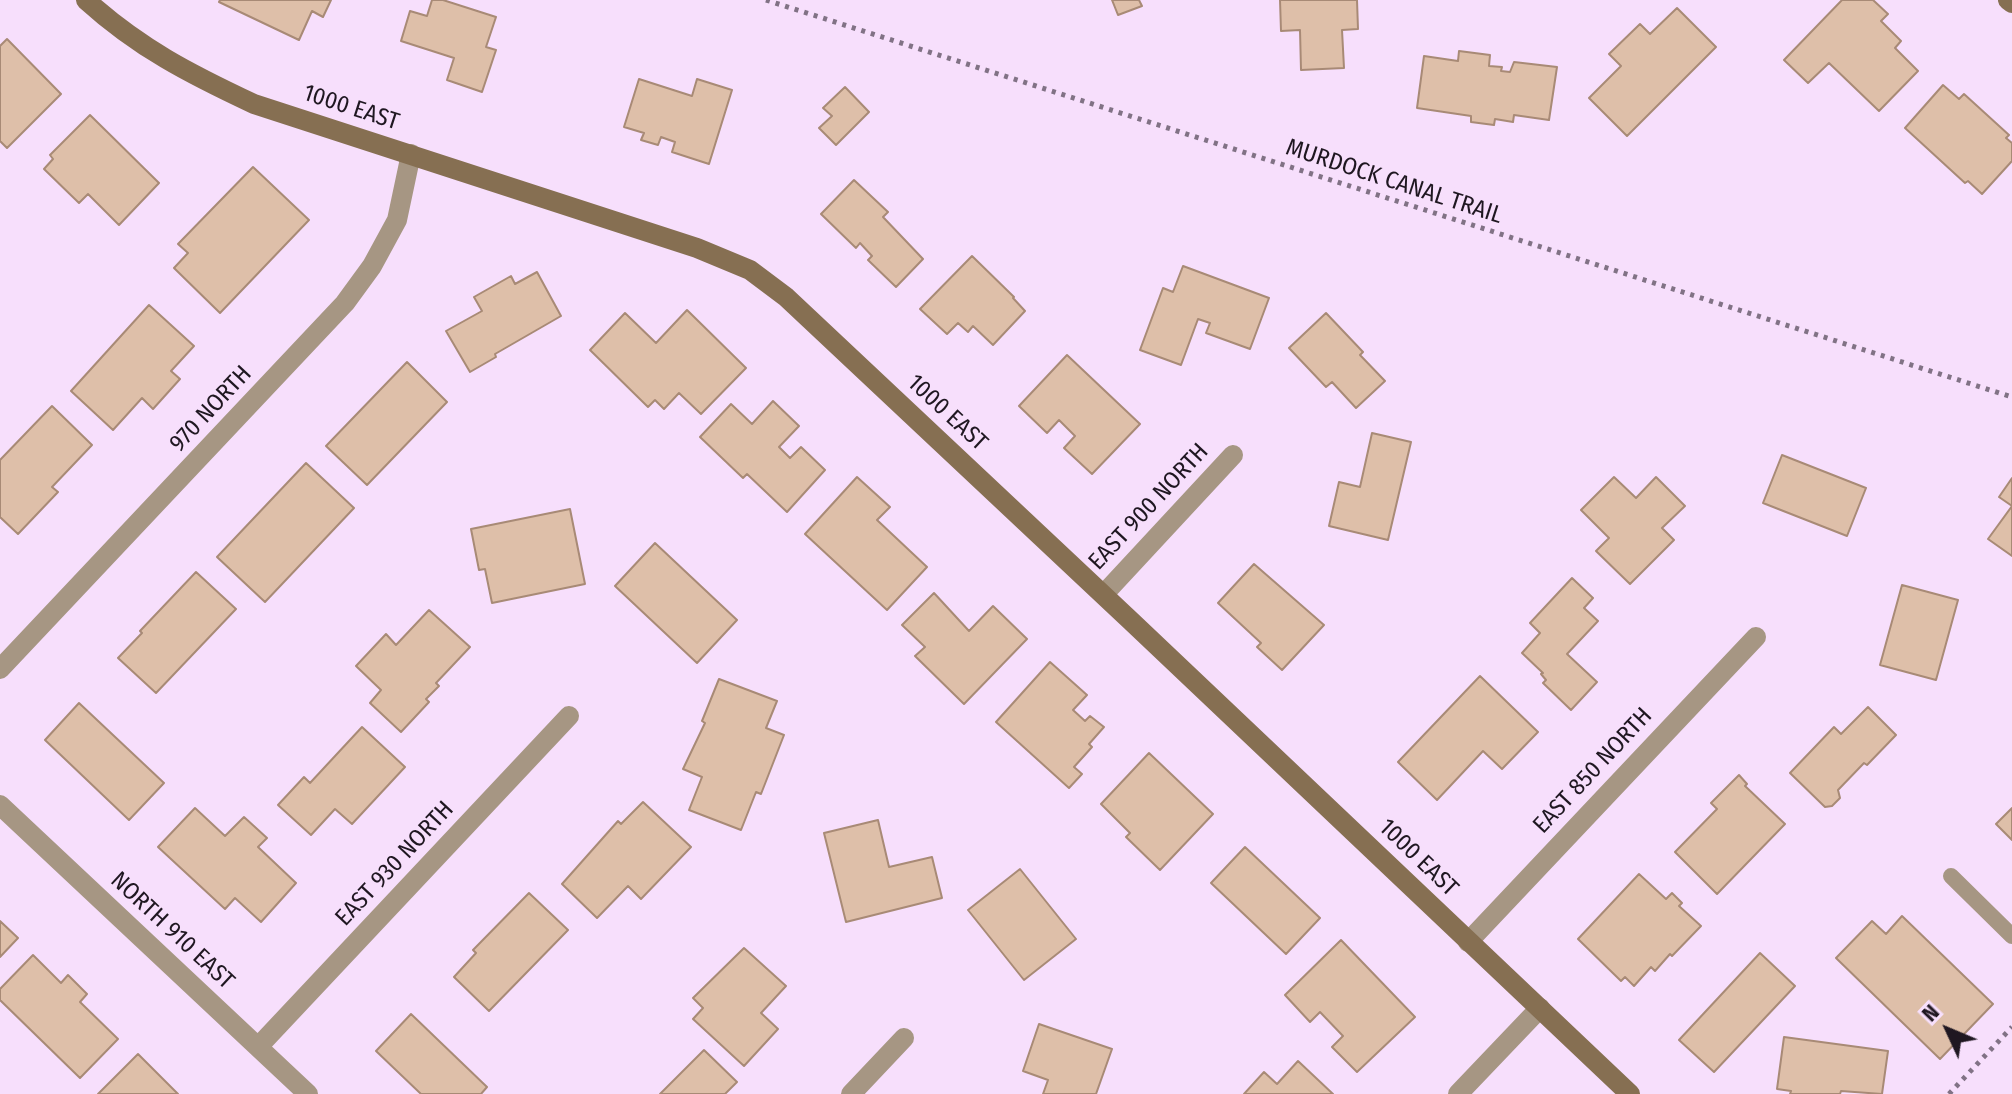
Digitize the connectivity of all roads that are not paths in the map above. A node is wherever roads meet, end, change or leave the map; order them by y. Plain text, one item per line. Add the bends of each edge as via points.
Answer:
1 (86, 0) edge
2 (411, 154) junction
3 (1233, 455) dead end
4 (1104, 594) junction
5 (1756, 637) dead end
6 (0, 669) edge
7 (569, 716) dead end
8 (0, 805) edge
9 (1951, 876) dead end
10 (2012, 936) edge
11 (1468, 942) junction
12 (1540, 1008) junction
13 (904, 1038) dead end
14 (258, 1047) junction
15 (308, 1094) edge
16 (851, 1094) edge
17 (1458, 1094) edge
18 (1630, 1094) edge

1 - 2 street, 1000 EAST via 145,48 196,77 254,104
2 - 4 street, 1000 EAST via 750,270 786,297
2 - 6 street, 970 NORTH via 397,220 345,303
3 - 4 street, EAST 900 NORTH
4 - 11 street, 1000 EAST
5 - 11 street, EAST 850 NORTH
7 - 14 street, EAST 930 NORTH
8 - 14 street, NORTH 910 EAST
9 - 10 lane
11 - 12 street, 1000 EAST
12 - 17 street
12 - 18 street, 1000 EAST
13 - 16 street
14 - 15 street, NORTH 910 EAST

